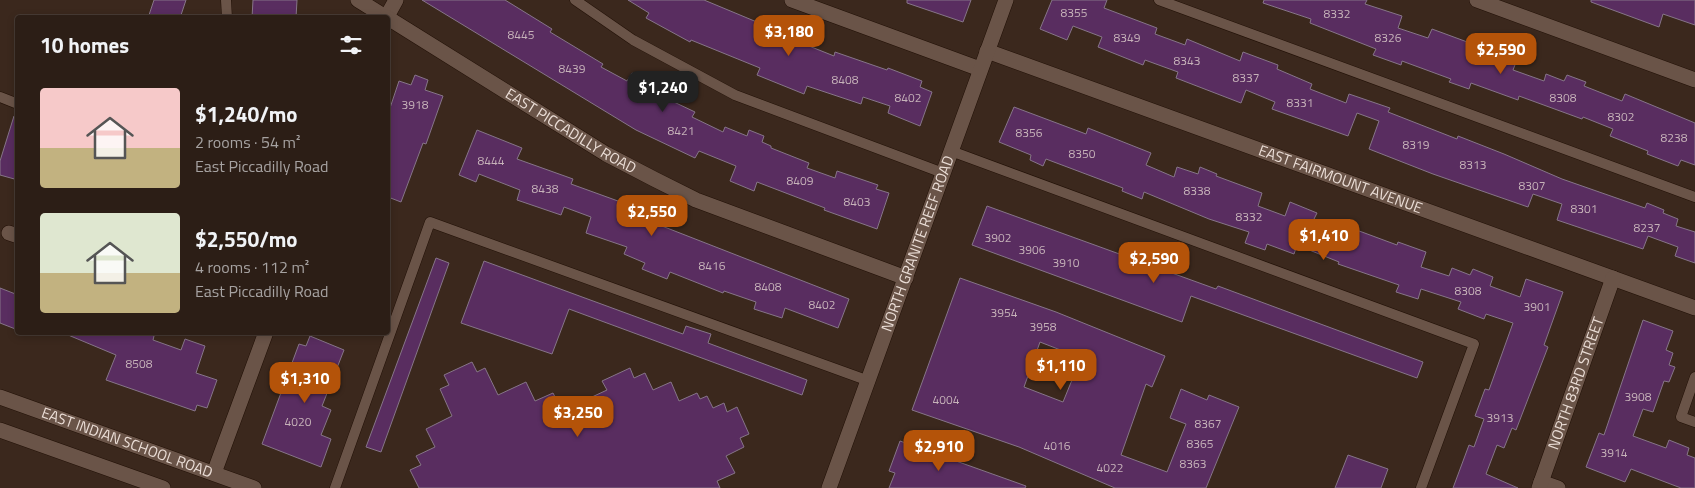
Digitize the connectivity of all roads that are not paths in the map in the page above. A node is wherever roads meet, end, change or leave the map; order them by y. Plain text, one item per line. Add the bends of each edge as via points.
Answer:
1 (226, 0) edge
2 (358, 0) edge
3 (396, 0) edge
4 (575, 0) edge
5 (792, 0) edge
6 (1006, 0) edge
7 (1159, 0) edge
8 (1477, 0) edge
9 (226, 15) edge
10 (382, 15) edge
11 (388, 15) edge
12 (390, 20) edge
13 (987, 51) junction
14 (980, 69) junction
15 (1695, 80) edge
16 (0, 97) edge
17 (15, 103) edge
18 (951, 151) junction
19 (943, 173) junction
20 (1695, 197) edge
21 (906, 278) junction
22 (1613, 278) junction
23 (1695, 308) edge
24 (390, 334) edge
25 (265, 335) edge
26 (390, 335) edge
27 (1695, 377) edge
28 (869, 381) junction
29 (0, 397) edge
30 (1695, 422) edge
31 (0, 430) edge
32 (214, 474) junction
33 (1540, 485) edge
34 (163, 488) edge
35 (254, 488) edge
36 (335, 488) edge
37 (829, 488) edge
38 (1421, 488) edge
39 (1558, 488) edge

1 - 9 lane
2 - 10 street, EAST PICCADILLY ROAD
3 - 11 street
4 - 19 lane via 632,40 735,95
5 - 14 street
6 - 13 street, NORTH GRANITE REEF ROAD
7 - 20 lane
8 - 15 street
12 - 21 street, EAST PICCADILLY ROAD via 606,154 654,179 696,200
13 - 14 street, NORTH GRANITE REEF ROAD
13 - 22 street, EAST FAIRMOUNT AVENUE
14 - 18 street, NORTH GRANITE REEF ROAD
16 - 17 lane
18 - 19 street, NORTH GRANITE REEF ROAD
18 - 38 lane via 1474,344
19 - 21 street, NORTH GRANITE REEF ROAD
21 - 28 street, NORTH GRANITE REEF ROAD
22 - 23 street, EAST FAIRMOUNT AVENUE
22 - 33 street, NORTH 83RD STREET
24 - 28 lane via 430,222
25 - 32 street
26 - 36 lane
27 - 30 lane via 1681,417
28 - 37 street, NORTH GRANITE REEF ROAD
29 - 32 street, EAST INDIAN SCHOOL ROAD
31 - 34 street, EAST INDIAN SCHOOL ROAD
32 - 35 street, EAST INDIAN SCHOOL ROAD
33 - 39 street

